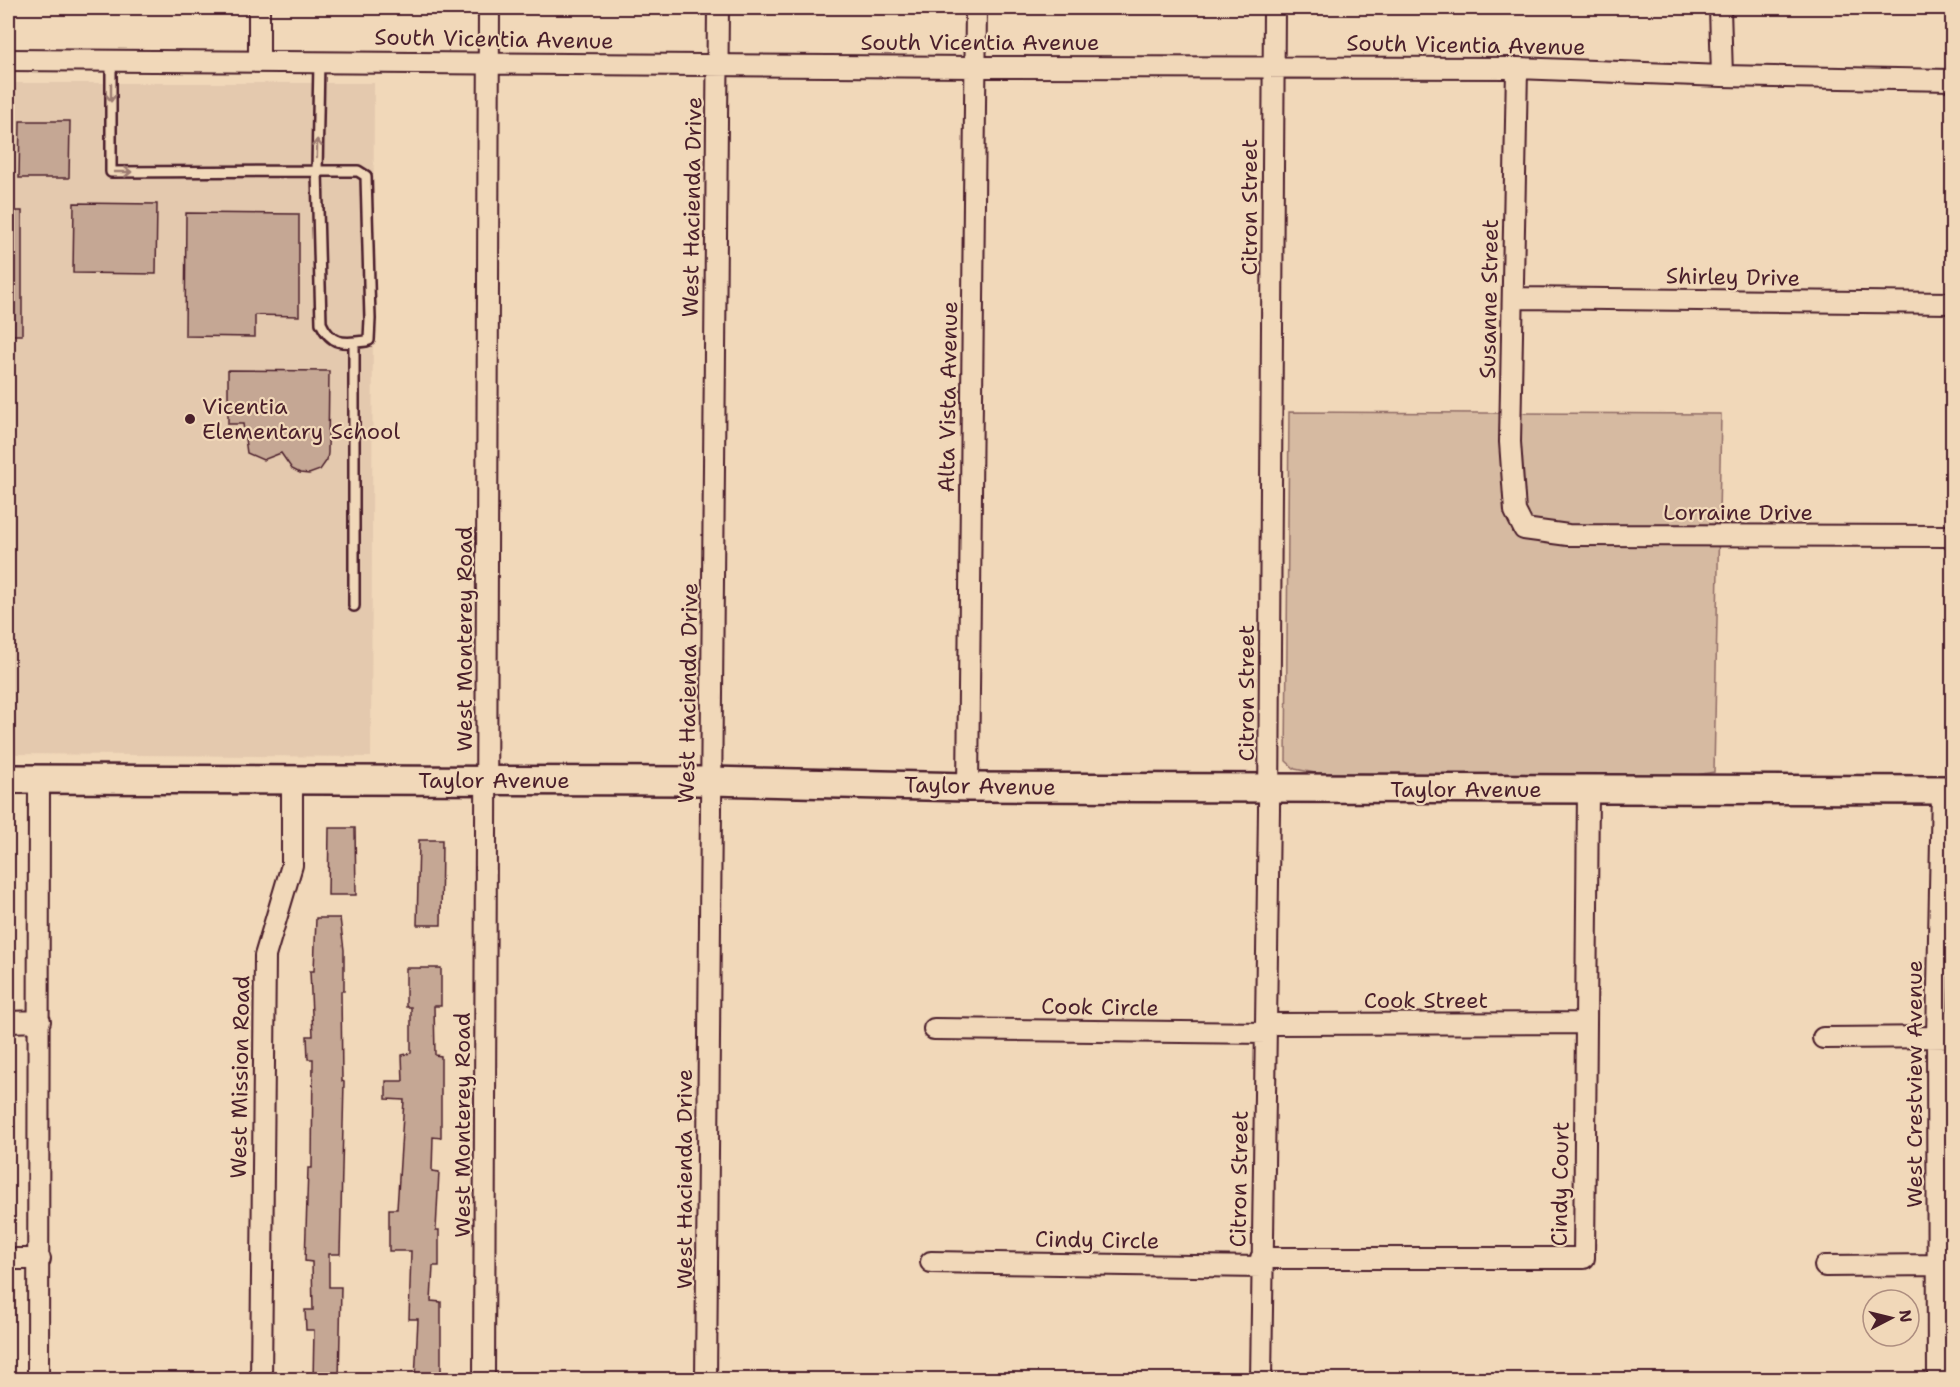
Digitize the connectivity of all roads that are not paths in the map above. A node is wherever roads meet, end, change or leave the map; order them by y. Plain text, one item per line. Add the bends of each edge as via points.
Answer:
1 (259, 8) edge
2 (489, 8) edge
3 (718, 8) edge
4 (976, 8) edge
5 (1274, 8) edge
6 (1720, 8) edge
7 (8, 60) edge
8 (111, 61) junction
9 (259, 61) junction
10 (319, 61) junction
11 (489, 62) junction
12 (718, 65) junction
13 (1274, 66) junction
14 (975, 67) junction
15 (1517, 68) junction
16 (1722, 76) junction
17 (1953, 80) edge
18 (317, 171) junction
19 (1514, 298) junction
20 (1953, 303) edge
21 (354, 342) junction
22 (1524, 529) joint
23 (1953, 536) edge
24 (354, 606) dead end
25 (8, 779) edge
26 (39, 779) junction
27 (292, 780) junction
28 (487, 780) junction
29 (711, 781) junction
30 (968, 787) junction
31 (1269, 789) junction
32 (1588, 789) junction
33 (1947, 790) edge
34 (40, 1021) junction
35 (8, 1022) edge
36 (1586, 1023) junction
37 (934, 1029) dead end
38 (1266, 1029) junction
39 (1945, 1037) edge
40 (1823, 1038) dead end
41 (8, 1259) edge
42 (40, 1259) junction
43 (932, 1262) dead end
44 (1261, 1263) junction
45 (1938, 1265) junction
46 (1825, 1266) dead end
47 (38, 1380) edge
48 (261, 1380) edge
49 (484, 1380) edge
50 (706, 1380) edge
51 (1261, 1380) edge
52 (1938, 1380) edge

1 - 9 street
2 - 11 street, West Monterey Road
3 - 12 street, West Hacienda Drive
4 - 14 street, Alta Vista Avenue
5 - 13 street, Citron Street
6 - 16 street
7 - 8 street, South Vicentia Avenue
8 - 9 street, South Vicentia Avenue
8 -> 18 lane via 111,172
9 - 10 street, South Vicentia Avenue
10 - 11 street, South Vicentia Avenue
18 -> 10 lane
11 - 12 street, South Vicentia Avenue
11 - 28 street, West Monterey Road
12 - 14 street, South Vicentia Avenue
12 - 29 street, West Hacienda Drive
13 - 14 street, South Vicentia Avenue
13 - 15 street, South Vicentia Avenue
13 - 31 street, Citron Street
14 - 30 street, Alta Vista Avenue
15 - 16 street, South Vicentia Avenue
15 - 19 street, Susanne Street
16 - 17 street, South Vicentia Avenue
18 - 21 lane via 321,322 327,336 339,342
18 - 21 lane via 358,171 366,176 369,340
19 - 20 street, Shirley Drive
19 - 22 street, Susanne Street via 1510,442 1515,511
21 - 24 lane
22 - 23 street, Lorraine Drive via 1568,535
25 - 26 street, Taylor Avenue
26 - 27 street, Taylor Avenue
26 - 34 street
27 - 28 street, Taylor Avenue
27 - 48 street, West Mission Road via 292,865 265,956
28 - 29 street, Taylor Avenue
28 - 49 street, West Monterey Road
29 - 30 street, Taylor Avenue
29 - 50 street, West Hacienda Drive
30 - 31 street, Taylor Avenue
31 - 32 street, Taylor Avenue
31 - 38 street, Citron Street
32 - 33 street, Taylor Avenue
32 - 36 street, Cindy Court
33 - 39 street, West Crestview Avenue
34 - 35 street
34 - 42 street
36 - 38 street, Cook Street
36 - 44 street, Cindy Court via 1584,1258
37 - 38 street, Cook Circle
38 - 44 street, Citron Street
39 - 40 street
39 - 45 street, West Crestview Avenue
41 - 42 street
42 - 47 street
43 - 44 street, Cindy Circle
44 - 51 street, Citron Street
45 - 46 street
45 - 52 street, West Crestview Avenue

